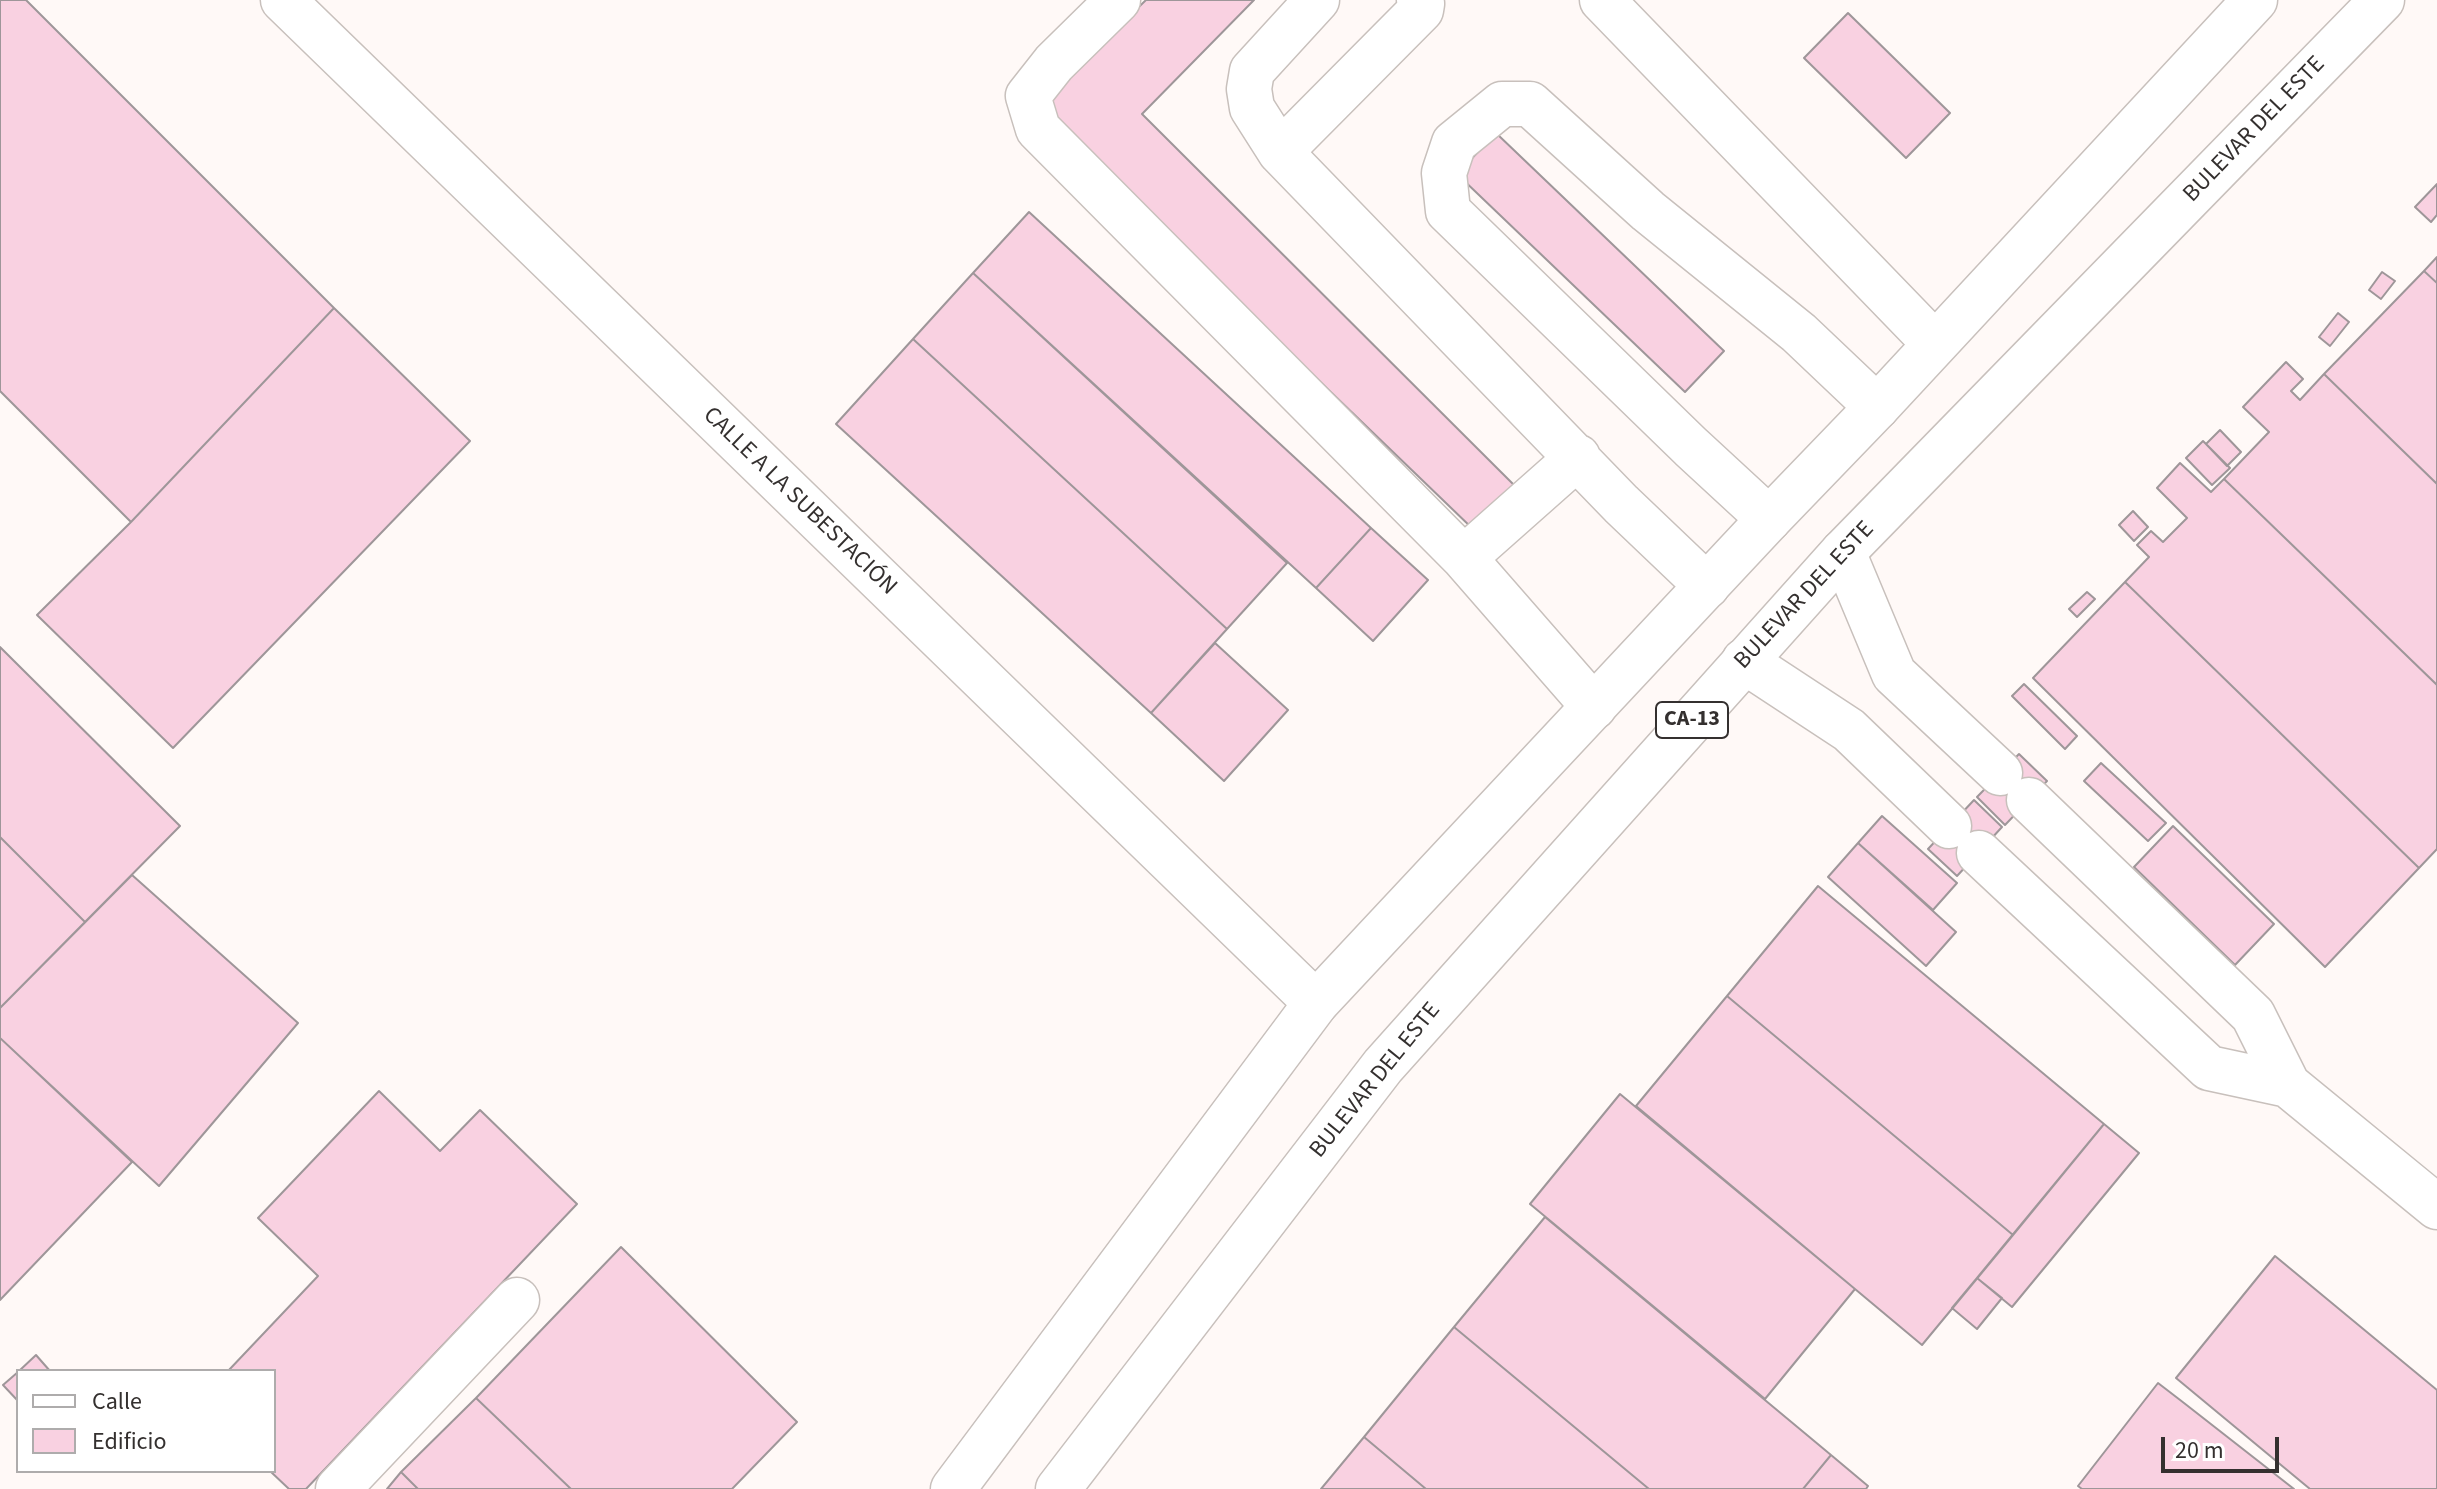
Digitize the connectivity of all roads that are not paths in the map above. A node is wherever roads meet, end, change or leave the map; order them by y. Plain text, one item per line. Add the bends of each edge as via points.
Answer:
1 (283, 0) edge
2 (1118, 0) edge
3 (1317, 0) edge
4 (1419, 0) edge
5 (1602, 0) edge
6 (2255, 0) edge
7 (2382, 0) edge
8 (1280, 152) junction
9 (1934, 343) junction
10 (1877, 407) junction
11 (1578, 457) junction
12 (1769, 519) junction
13 (1843, 552) junction
14 (1464, 558) junction
15 (1707, 586) junction
16 (1744, 661) junction
17 (1594, 707) junction
18 (1316, 1003) junction
19 (2288, 1085) junction
20 (2437, 1207) edge
21 (517, 1300) dead end
22 (1117, 1412) junction
23 (338, 1489) edge
24 (953, 1489) edge
25 (1031, 1489) edge
26 (1058, 1489) edge

1 - 18 main road, CALLE A LA SUBESTACIÓN
2 - 14 main road via 1028,96 1038,129
3 - 8 main road via 1252,71 1252,108
4 - 8 main road via 1421,10
5 - 9 main road
6 - 9 main road
7 - 13 main road, BULEVAR DEL ESTE / CA-13
8 - 11 main road
9 - 10 main road
10 - 12 main road
10 - 12 main road via 1799,333 1648,211 1530,104 1502,104 1454,143 1444,173 1448,211
11 - 14 main road
11 - 15 main road
12 - 15 main road
13 - 16 main road, BULEVAR DEL ESTE / CA-13
13 - 19 main road via 1894,674 2253,1015
14 - 17 main road
15 - 17 main road
16 - 19 main road via 1849,730 2209,1068
16 - 22 main road, BULEVAR DEL ESTE / CA-13 via 1383,1066
17 - 18 main road
18 - 24 main road
19 - 20 main road
21 - 23 main road
22 - 25 main road
22 - 26 main road, BULEVAR DEL ESTE / CA-13

